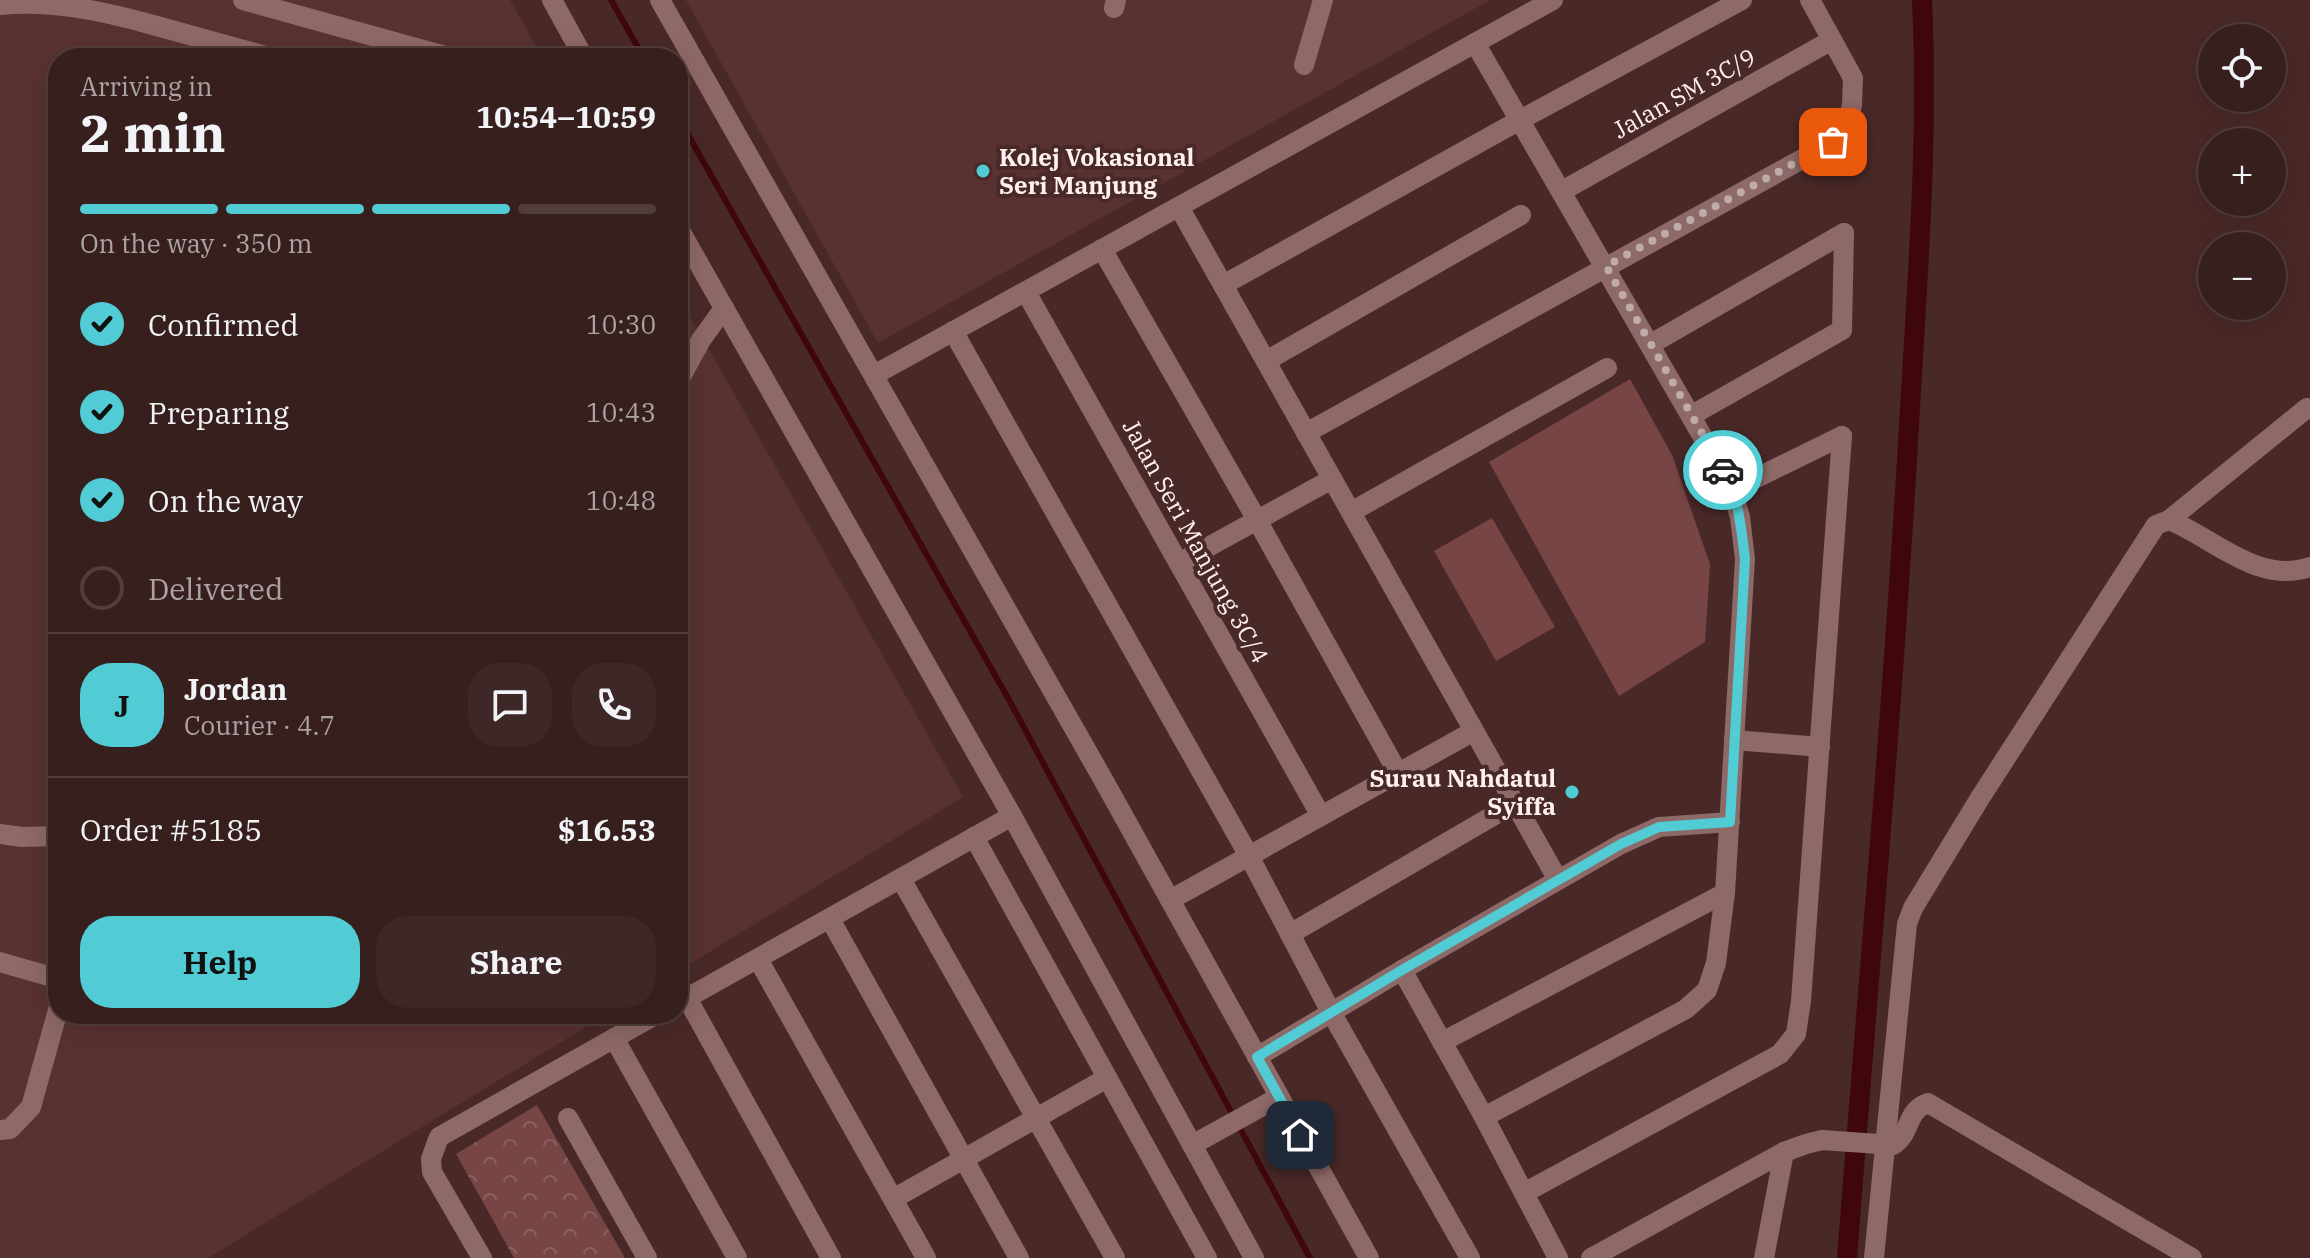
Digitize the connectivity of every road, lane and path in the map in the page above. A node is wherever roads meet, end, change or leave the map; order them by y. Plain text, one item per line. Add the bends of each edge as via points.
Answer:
1 (243, 0) edge
2 (552, 0) edge
3 (660, 0) edge
4 (1323, 0) edge
5 (1553, 0) edge
6 (1742, 0) edge
7 (1810, 0) edge
8 (90, 4) edge
9 (0, 5) edge
10 (1832, 40) junction
11 (1475, 43) junction
12 (239, 48) edge
13 (402, 48) edge
14 (578, 48) edge
15 (687, 48) edge
16 (688, 49) edge
17 (1304, 65) dead end
18 (1520, 120) junction
19 (1562, 191) junction
20 (1179, 207) junction
21 (1521, 215) dead end
22 (688, 245) edge
23 (1102, 249) junction
24 (1606, 266) junction
25 (1223, 285) junction
26 (1026, 292) junction
27 (724, 308) junction
28 (953, 331) junction
29 (1651, 344) junction
30 (688, 350) edge
31 (692, 355) junction
32 (1266, 361) junction
33 (688, 363) edge
34 (1607, 368) dead end
35 (874, 375) junction
36 (2307, 408) dead end
37 (1692, 415) junction
38 (1306, 433) junction
39 (1332, 479) junction
40 (1732, 490) junction
41 (1351, 512) junction
42 (1257, 520) junction
43 (2169, 520) junction
44 (1179, 563) junction
45 (2310, 567) edge
46 (1474, 731) junction
47 (1734, 740) junction
48 (1820, 747) junction
49 (1398, 773) junction
50 (1515, 803) junction
51 (1012, 816) junction
52 (1321, 816) junction
53 (1730, 822) junction
54 (0, 834) edge
55 (48, 836) edge
56 (974, 837) junction
57 (1249, 856) junction
58 (901, 879) junction
59 (1558, 880) junction
60 (1725, 893) junction
61 (1170, 900) junction
62 (830, 919) junction
63 (1290, 934) junction
64 (758, 959) junction
65 (0, 962) edge
66 (1402, 970) junction
67 (48, 976) edge
68 (688, 997) edge
69 (688, 1010) edge
70 (1331, 1012) junction
71 (54, 1024) edge
72 (639, 1024) edge
73 (614, 1038) junction
74 (1442, 1042) junction
75 (1257, 1057) junction
76 (1107, 1078) junction
77 (1279, 1097) junction
78 (1484, 1117) junction
79 (568, 1118) dead end
80 (1037, 1119) junction
81 (0, 1130) edge
82 (1876, 1144) junction
83 (1192, 1145) junction
84 (1784, 1152) junction
85 (964, 1159) junction
86 (1524, 1193) junction
87 (893, 1199) junction
88 (1762, 1257) edge
89 (482, 1258) edge
90 (647, 1258) edge
91 (737, 1258) edge
92 (831, 1258) edge
93 (926, 1258) edge
94 (1019, 1258) edge
95 (1115, 1258) edge
96 (1207, 1258) edge
97 (1254, 1258) edge
98 (1369, 1258) edge
99 (1470, 1258) edge
100 (1558, 1258) edge
101 (1591, 1258) edge
102 (1874, 1258) edge
103 (2192, 1258) edge

1 - 13 street
2 - 14 street
3 - 15 street
4 - 17 street
5 - 11 street
6 - 18 street
7 - 10 street
8 - 9 street
8 - 12 street
10 - 19 street, Jalan SM 3C/9
10 - 24 street via 1853,78 1847,124 1833,142
11 - 18 street
11 - 20 street
16 - 35 street
18 - 19 street
18 - 25 street
19 - 24 street
20 - 23 street
20 - 25 street
21 - 32 street
22 - 27 street
23 - 26 street
23 - 42 street
24 - 29 street
24 - 38 street
25 - 32 street
26 - 28 street
26 - 44 street, Jalan Seri Manjung 3C/4
27 - 31 street
27 - 51 street
28 - 35 street
28 - 57 street
29 - 37 street
29 - 37 street via 1844,233 1842,330
30 - 31 street
31 - 33 street
32 - 38 street
34 - 41 street
35 - 61 street
36 - 43 street
37 - 40 street
38 - 39 street
39 - 41 street
39 - 42 street
40 - 47 street via 1745,559
40 - 48 street via 1842,436
41 - 46 street
42 - 44 street
42 - 49 street
43 - 45 street via 2241,560 2276,571
43 - 82 street via 2156,525 1913,908
44 - 52 street, Jalan Seri Manjung 3C/4
46 - 49 street
46 - 50 street
47 - 48 street
47 - 53 street
48 - 86 street via 1796,1034 1780,1054
49 - 52 street
50 - 59 street
50 - 63 street
51 - 56 street
51 - 83 street
52 - 57 street
53 - 59 street via 1659,827
53 - 60 street
54 - 55 street
56 - 58 street
56 - 76 street
57 - 61 street
57 - 63 street
58 - 62 street
58 - 80 street
59 - 66 street
60 - 74 street
60 - 78 street via 1707,990 1686,1009
61 - 75 street
62 - 64 street
62 - 85 street
63 - 70 street
64 - 68 street
64 - 87 street
65 - 67 street
66 - 70 street
66 - 74 street
69 - 92 street
70 - 75 street
70 - 99 street
71 - 81 street via 31,1107 10,1129
72 - 73 street
73 - 89 street via 439,1137 432,1172
73 - 91 street
74 - 78 street
75 - 77 street
76 - 80 street
76 - 96 street
77 - 83 street
77 - 98 street
78 - 86 street
79 - 90 street
80 - 85 street
80 - 95 street
82 - 84 street via 1822,1140
82 - 102 street
82 - 103 street via 1900,1140 1915,1110 1928,1103
83 - 97 street
84 - 88 street
84 - 101 street
85 - 87 street
85 - 94 street
86 - 100 street
87 - 93 street

